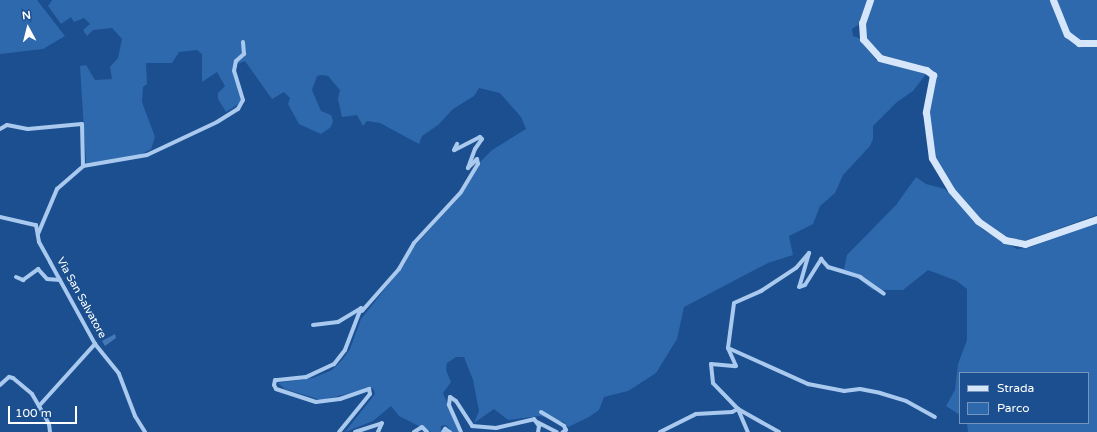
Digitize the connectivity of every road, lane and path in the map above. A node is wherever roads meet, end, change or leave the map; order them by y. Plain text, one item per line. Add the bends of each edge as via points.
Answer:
1 (870, 0) edge
2 (1053, 0) edge
3 (243, 42) dead end
4 (1097, 43) edge
5 (0, 129) edge
6 (457, 144) dead end
7 (83, 166) junction
8 (0, 217) edge
9 (1097, 219) edge
10 (38, 234) junction
11 (16, 277) dead end
12 (60, 280) junction
13 (884, 294) dead end
14 (362, 311) junction
15 (313, 325) dead end
16 (95, 344) junction
17 (728, 348) junction
18 (0, 385) edge
19 (39, 406) junction
20 (738, 409) junction
21 (541, 412) dead end
22 (935, 417) dead end
23 (537, 422) junction
24 (50, 432) edge
25 (145, 432) edge
26 (339, 432) edge
27 (355, 432) edge
28 (378, 432) edge
29 (414, 432) edge
30 (427, 432) edge
31 (443, 432) edge
32 (450, 432) edge
33 (461, 432) edge
34 (538, 432) edge
35 (556, 432) edge
36 (563, 432) edge
37 (660, 432) edge
38 (748, 432) edge
39 (779, 432) edge

1 - 9 street via 861,31 870,49 880,58 926,70 933,75 926,112 932,158 951,190 978,221 1006,240 1025,244
2 - 4 street via 1067,34 1079,43
3 - 7 street via 244,54 236,61 234,71 243,100 238,109 217,122 147,154
5 - 7 street via 7,125 28,129 82,124
6 - 14 street via 454,150 480,137 481,143 475,149 468,168 476,159 478,164 461,192 414,244 399,269
7 - 10 street via 57,190
8 - 10 street via 33,223
10 - 12 street, Via San Salvatore
11 - 12 street via 22,280 37,269 47,279
12 - 16 street, Via San Salvatore
13 - 17 street via 860,277 828,267 821,259 805,285 799,287 798,283 810,257 807,253 791,271 762,291 734,302
14 - 15 street via 358,309 338,322
14 - 26 street via 345,350 334,364 306,377 273,382 276,389 316,402 340,399 369,389 370,394
16 - 19 street
16 - 25 street, Via San Salvatore via 119,374 135,416
17 - 20 street via 736,366 732,368 712,364 709,369 719,392
17 - 22 street via 808,384 844,391 860,389 880,393 906,401
18 - 19 street via 9,377 13,378 32,394
19 - 24 street via 49,424
20 - 37 street via 732,412 696,414
20 - 38 street
20 - 39 street
21 - 36 street via 564,426 566,430
23 - 33 street via 527,420 496,428 476,427 450,397 449,404
23 - 34 street
23 - 35 street
27 - 28 street via 382,423
29 - 30 street via 420,427
31 - 32 street via 445,429

